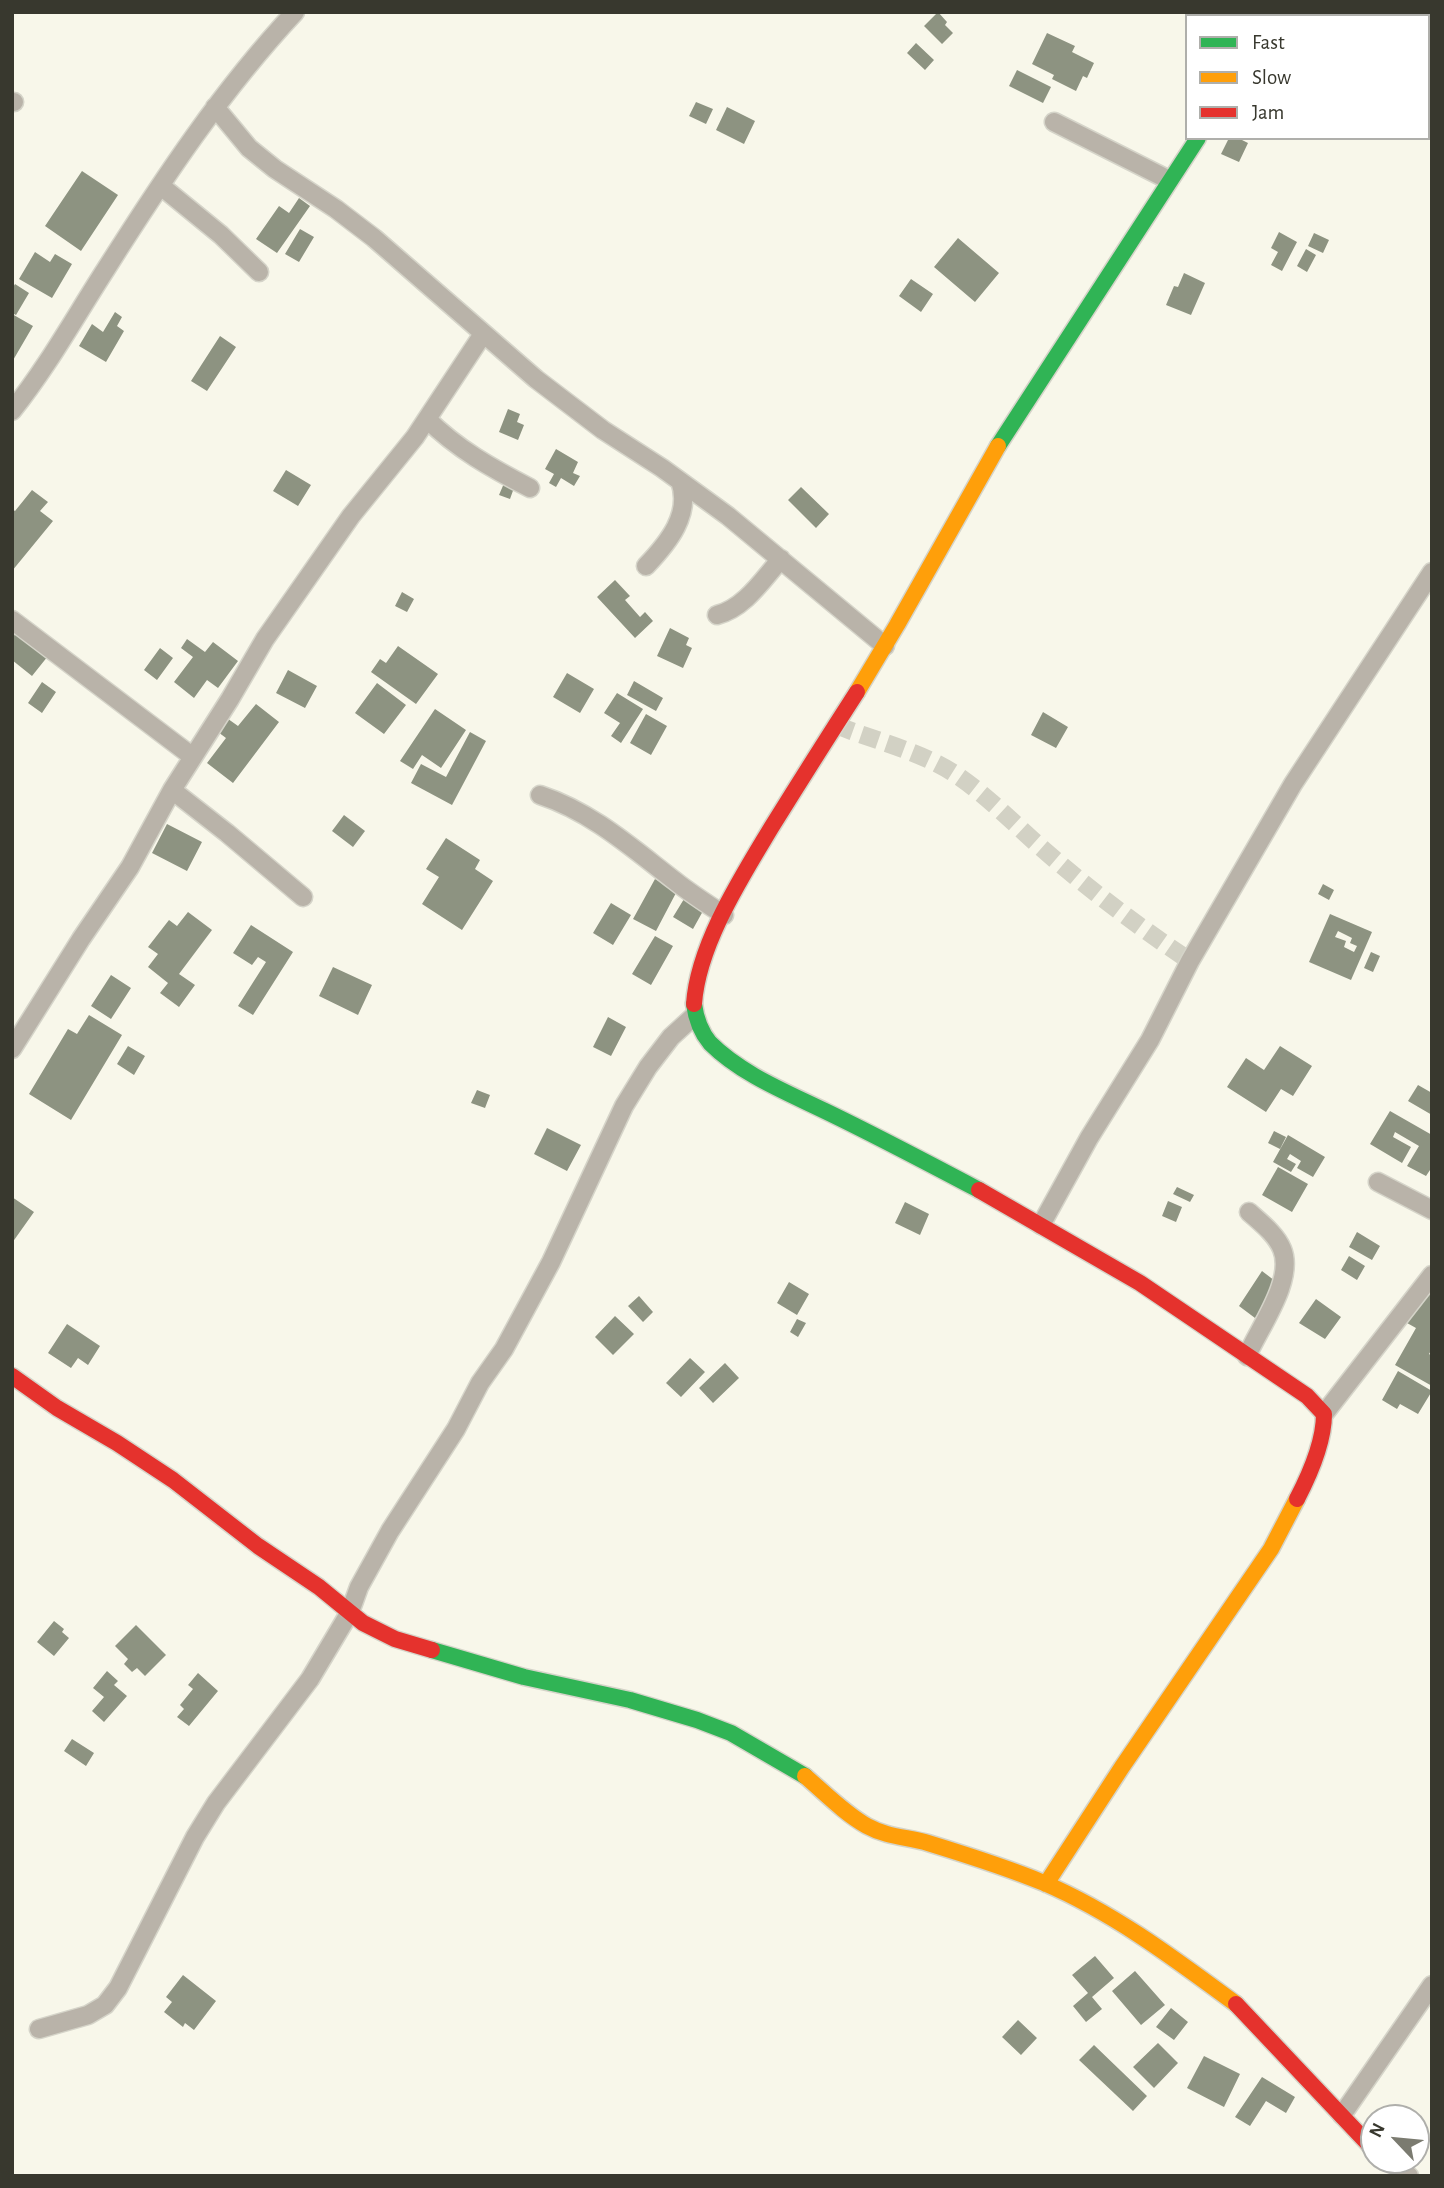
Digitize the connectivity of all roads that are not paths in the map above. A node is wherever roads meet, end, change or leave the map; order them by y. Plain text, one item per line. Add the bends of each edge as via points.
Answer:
1 (295, 12) edge
2 (215, 107) junction
3 (1054, 122) dead end
4 (1197, 140) edge
5 (1169, 180) junction
6 (161, 186) junction
7 (259, 272) dead end
8 (483, 334) junction
9 (12, 411) edge
10 (427, 419) junction
11 (680, 481) junction
12 (530, 488) dead end
13 (781, 559) junction
14 (646, 566) dead end
15 (1432, 572) edge
16 (717, 615) dead end
17 (12, 620) edge
18 (885, 646) junction
19 (193, 757) junction
20 (172, 790) junction
21 (540, 795) dead end
22 (303, 897) dead end
23 (724, 915) junction
24 (694, 1016) junction
25 (12, 1049) edge
26 (1378, 1182) dead end
27 (1432, 1210) edge
28 (1249, 1212) dead end
29 (1041, 1225) junction
30 (1432, 1275) edge
31 (1247, 1356) junction
32 (12, 1376) edge
33 (1324, 1414) junction
34 (349, 1612) junction
35 (1046, 1884) junction
36 (1432, 1985) edge
37 (39, 2029) dead end
38 (1342, 2115) junction
39 (1360, 2135) edge

1 - 2 street
2 - 6 street
2 - 8 street via 249,148 384,246
3 - 5 street
4 - 5 street
5 - 18 street via 1007,432
6 - 7 street
6 - 9 street via 51,359
8 - 10 street
8 - 11 street via 603,430
10 - 12 street via 469,454
10 - 19 street via 307,577
11 - 13 street
11 - 14 street via 681,519
13 - 16 street via 738,606
13 - 18 street
15 - 29 street via 1293,784
17 - 19 street
18 - 23 street via 794,789
19 - 20 street
20 - 22 street
20 - 25 street via 130,867
21 - 23 street via 597,822
23 - 24 street via 693,995
24 - 29 street via 714,1047 750,1070
24 - 34 street via 671,1037 624,1107 551,1262 456,1429 390,1531
26 - 27 street
28 - 31 street via 1282,1249 1284,1264 1280,1288
29 - 31 street via 1174,1305
30 - 33 street
31 - 33 street via 1307,1396
32 - 34 street via 173,1480
33 - 35 street via 1306,1482 1270,1549
34 - 35 street via 394,1639 524,1677 630,1700 731,1733 804,1775 867,1826
34 - 37 street via 298,1696 209,1814 118,1988 105,2005 88,2015
35 - 38 street via 1133,1930 1241,2008
36 - 38 street
38 - 39 street

